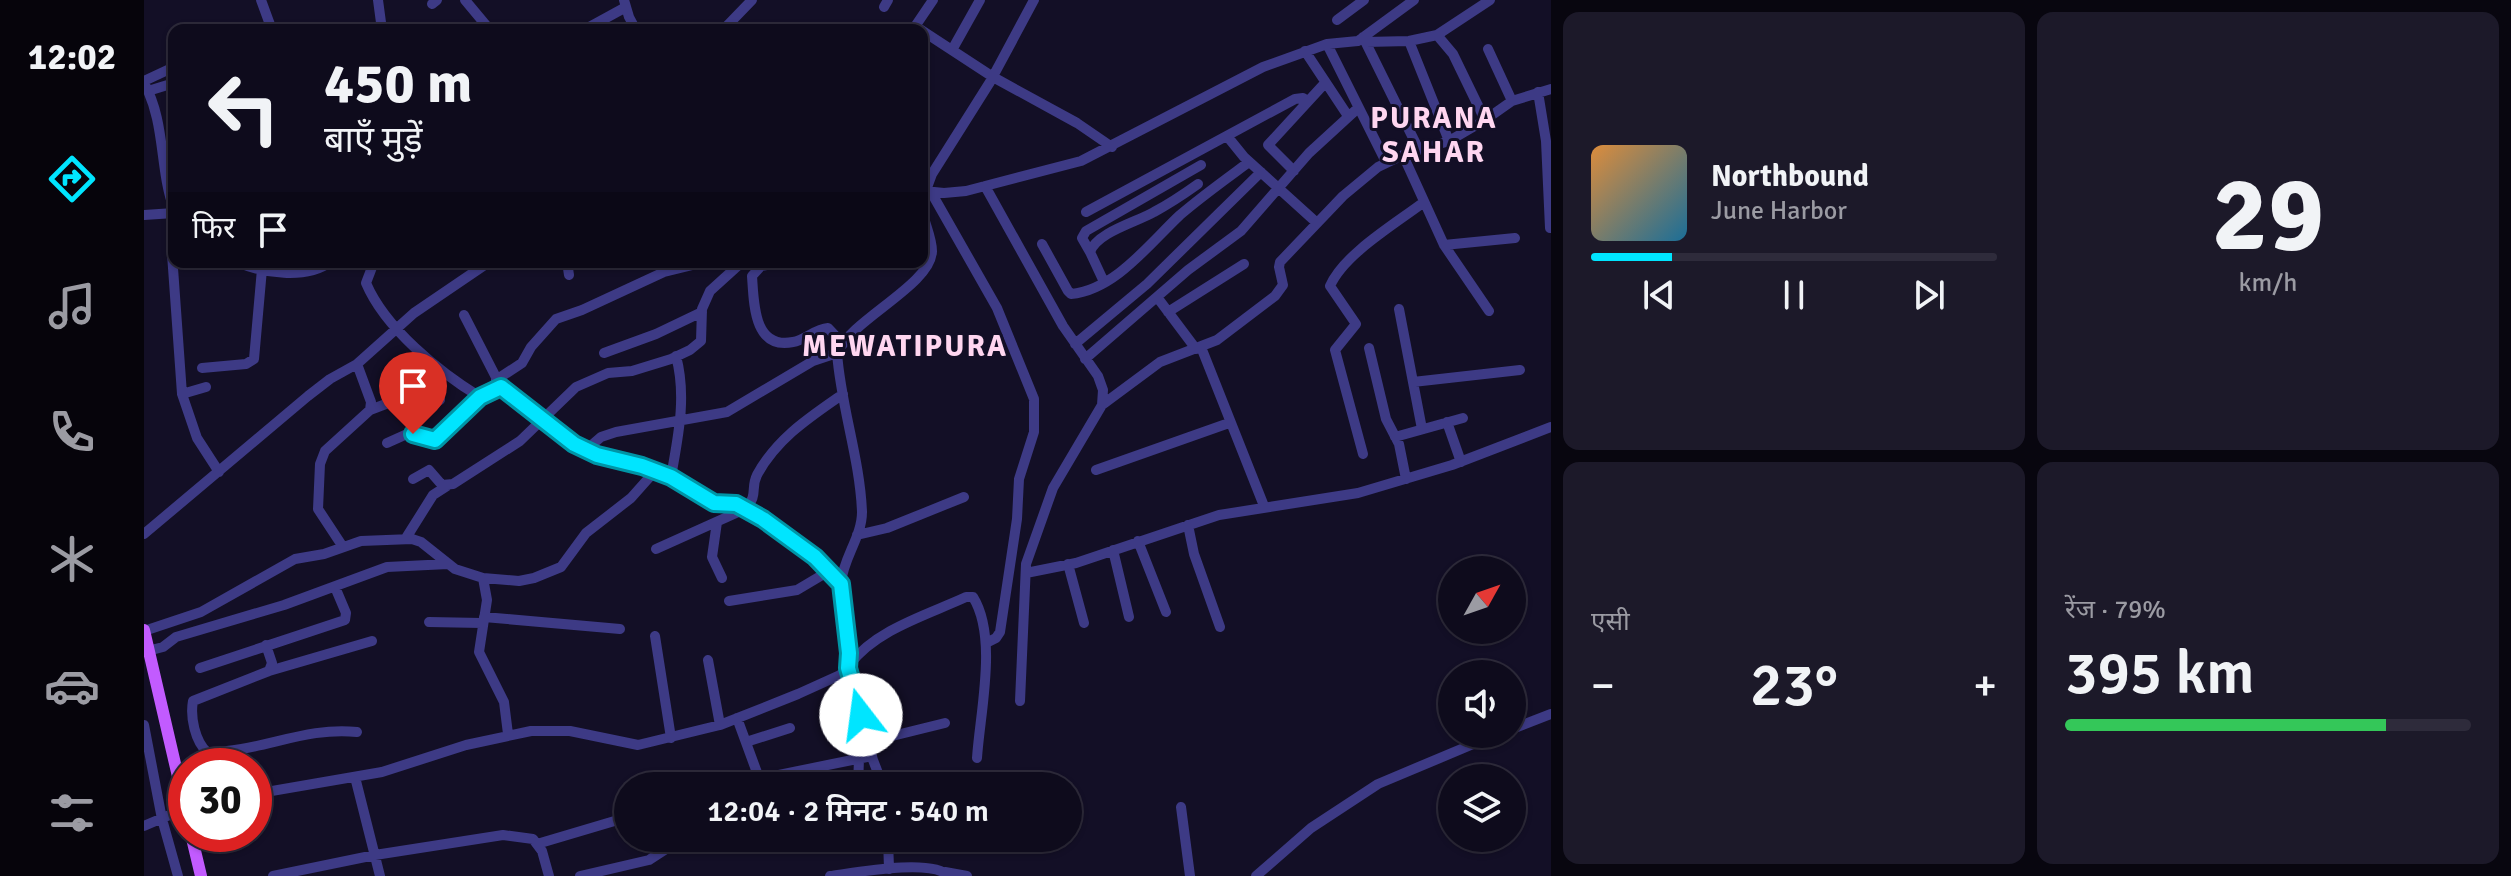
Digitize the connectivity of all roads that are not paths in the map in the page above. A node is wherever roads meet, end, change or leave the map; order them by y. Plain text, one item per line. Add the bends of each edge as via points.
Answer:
1 (261, 0) edge
2 (378, 0) edge
3 (465, 0) edge
4 (752, 0) edge
5 (933, 0) edge
6 (980, 0) edge
7 (1034, 0) edge
8 (1364, 0) edge
9 (1414, 0) edge
10 (1490, 0) edge
11 (625, 3) edge
12 (1337, 20) dead end
13 (270, 24) edge
14 (381, 24) edge
15 (485, 24) edge
16 (593, 24) edge
17 (634, 24) edge
18 (729, 24) edge
19 (917, 24) edge
20 (1437, 35) junction
21 (928, 36) edge
22 (1364, 40) junction
23 (1409, 41) junction
24 (1327, 44) junction
25 (1488, 49) dead end
26 (952, 50) junction
27 (1305, 51) junction
28 (168, 71) edge
29 (993, 77) junction
30 (168, 83) edge
31 (1325, 83) junction
32 (145, 85) edge
33 (1551, 89) edge
34 (1538, 92) junction
35 (1308, 101) junction
36 (1512, 101) junction
37 (1353, 113) junction
38 (1485, 120) junction
39 (1227, 136) junction
40 (1449, 141) junction
41 (1112, 147) junction
42 (1419, 150) junction
43 (1403, 155) junction
44 (1249, 162) junction
45 (1386, 162) junction
46 (1201, 165) dead end
47 (1294, 171) junction
48 (1261, 172) junction
49 (1198, 184) dead end
50 (985, 186) junction
51 (928, 187) edge
52 (168, 189) edge
53 (1279, 189) junction
54 (928, 193) edge
55 (928, 198) edge
56 (1424, 202) junction
57 (168, 212) edge
58 (1086, 212) dead end
59 (144, 215) edge
60 (1317, 223) junction
61 (1550, 228) edge
62 (928, 236) edge
63 (1515, 238) dead end
64 (1042, 244) dead end
65 (1444, 245) junction
66 (1090, 252) junction
67 (1244, 264) dead end
68 (928, 265) edge
69 (173, 268) edge
70 (258, 268) edge
71 (317, 268) edge
72 (372, 268) edge
73 (480, 268) edge
74 (568, 268) edge
75 (680, 268) edge
76 (737, 268) edge
77 (759, 268) edge
78 (927, 268) edge
79 (262, 269) junction
80 (569, 275) dead end
81 (1104, 282) junction
82 (1157, 297) junction
83 (1399, 309) dead end
84 (1489, 311) dead end
85 (702, 312) junction
86 (1168, 312) junction
87 (464, 315) dead end
88 (397, 329) junction
89 (1075, 344) junction
90 (840, 348) junction
91 (1199, 348) junction
92 (1369, 348) dead end
93 (604, 353) dead end
94 (676, 356) junction
95 (1085, 359) junction
96 (357, 364) junction
97 (202, 368) dead end
98 (1520, 370) dead end
99 (1413, 382) junction
100 (499, 384) junction
101 (206, 387) dead end
102 (182, 394) junction
103 (843, 394) junction
104 (480, 397) junction
105 (440, 400) dead end
106 (1102, 405) junction
107 (370, 410) junction
108 (1463, 418) dead end
109 (542, 421) junction
110 (681, 421) junction
111 (1447, 422) junction
112 (1229, 423) junction
113 (1551, 427) edge
114 (1422, 429) junction
115 (1395, 437) junction
116 (387, 443) dead end
117 (586, 450) junction
118 (1363, 454) dead end
119 (1461, 462) junction
120 (1096, 470) dead end
121 (655, 471) junction
122 (219, 472) junction
123 (671, 477) junction
124 (413, 479) dead end
125 (1406, 479) junction
126 (447, 486) junction
127 (964, 497) dead end
128 (1264, 506) junction
129 (745, 509) junction
130 (717, 522) junction
131 (1188, 525) junction
132 (144, 534) edge
133 (857, 535) junction
134 (406, 538) junction
135 (1138, 541) junction
136 (343, 547) junction
137 (656, 549) dead end
138 (1113, 550) junction
139 (448, 564) junction
140 (1068, 564) junction
141 (829, 571) junction
142 (1026, 573) junction
143 (483, 578) junction
144 (722, 578) dead end
145 (841, 584) junction
146 (335, 587) junction
147 (729, 601) dead end
148 (1166, 612) dead end
149 (1129, 617) dead end
150 (483, 620) junction
151 (429, 622) dead end
152 (1084, 623) dead end
153 (1220, 627) dead end
154 (620, 629) dead end
155 (144, 631) edge
156 (655, 636) dead end
157 (372, 641) dead end
158 (986, 643) junction
159 (266, 645) junction
160 (146, 652) edge
161 (708, 660) dead end
162 (849, 666) junction
163 (200, 668) dead end
164 (269, 671) junction
165 (1020, 701) dead end
166 (1551, 714) edge
167 (737, 718) junction
168 (945, 723) dead end
169 (1526, 724) edge
170 (144, 725) edge
171 (720, 725) junction
172 (790, 728) dead end
173 (357, 732) dead end
174 (508, 734) junction
175 (671, 738) junction
176 (746, 742) junction
177 (868, 742) junction
178 (170, 748) edge
179 (1464, 748) edge
180 (872, 756) junction
181 (977, 758) dead end
182 (859, 759) junction
183 (757, 772) edge
184 (791, 772) edge
185 (859, 772) edge
186 (878, 772) edge
187 (355, 777) junction
188 (272, 791) edge
189 (1181, 807) dead end
190 (168, 816) edge
191 (162, 819) junction
192 (614, 821) edge
193 (144, 826) edge
194 (537, 844) junction
195 (195, 852) edge
196 (661, 852) edge
197 (888, 852) edge
198 (375, 855) junction
199 (889, 869) junction
200 (947, 874) edge
201 (178, 876) edge
202 (201, 876) edge
203 (273, 876) edge
204 (380, 876) edge
205 (549, 876) edge
206 (580, 876) edge
207 (830, 876) edge
208 (967, 876) edge
209 (1190, 876) edge
210 (1256, 876) edge

1 - 13 street
2 - 14 street
3 - 15 street
4 - 18 street
5 - 19 street
6 - 26 street
7 - 29 street
8 - 12 street
9 - 22 street
10 - 20 street
11 - 16 street
11 - 17 street
20 - 23 street
20 - 38 street via 1453,54
21 - 26 street
22 - 23 street
22 - 24 street
22 - 42 street
23 - 40 street
24 - 27 street
24 - 37 street
25 - 36 street
26 - 29 street
27 - 31 street
27 - 41 street via 1194,101
28 - 32 street
29 - 41 street
29 - 51 street
30 - 32 street
31 - 35 street
31 - 37 street
32 - 52 street via 158,116
33 - 34 street
34 - 36 street
34 - 61 street
35 - 39 street via 1295,99
35 - 47 street via 1268,145
36 - 38 street
37 - 45 street
37 - 47 street
38 - 40 street
39 - 44 street
39 - 58 street
40 - 42 street
41 - 50 street via 1068,165
42 - 43 street
43 - 45 street
43 - 56 street
44 - 48 street
44 - 81 street
45 - 60 street
46 - 66 street via 1086,231 1082,238
47 - 53 street
48 - 53 street
48 - 89 street via 1147,284
49 - 66 street via 1097,241
50 - 54 street
50 - 89 street
53 - 60 street
53 - 82 street via 1241,231
55 - 158 street via 1007,329 1036,412 1019,479 1000,632
56 - 65 street
56 - 118 street via 1341,269 1330,286 1356,324 1335,350
57 - 59 street
60 - 91 street via 1280,262 1281,289 1230,332
62 - 68 street
63 - 65 street
64 - 81 street via 1071,294
65 - 84 street
66 - 81 street
67 - 86 street
69 - 102 street
70 - 79 street
71 - 79 street via 307,273
72 - 88 street via 366,283
73 - 88 street
74 - 80 street
75 - 100 street via 556,319
76 - 85 street via 714,286
77 - 90 street via 752,276 762,330 791,343 830,328
78 - 90 street
79 - 97 street via 254,359
82 - 86 street
82 - 95 street
83 - 99 street
85 - 93 street
85 - 94 street via 701,341
86 - 91 street
87 - 100 street
88 - 96 street
88 - 104 street
89 - 95 street
90 - 103 street
90 - 110 street via 737,408
91 - 106 street via 1160,362
91 - 112 street
92 - 115 street
94 - 109 street via 576,387
94 - 110 street
95 - 106 street via 1098,376
96 - 107 street
96 - 122 street via 319,388
98 - 99 street
99 - 114 street
100 - 104 street
100 - 109 street
101 - 102 street
102 - 122 street via 197,438
103 - 129 street via 781,441 757,476 755,496
103 - 133 street via 862,513
104 - 116 street via 435,440 407,434
105 - 107 street via 420,391
106 - 142 street via 1053,488
107 - 136 street via 325,451 320,464 318,509
108 - 111 street
109 - 117 street
109 - 126 street via 493,460
110 - 117 street via 616,432
110 - 123 street
111 - 114 street
111 - 119 street
112 - 120 street
112 - 128 street
113 - 119 street
114 - 115 street
115 - 125 street
117 - 121 street
119 - 125 street
121 - 123 street
121 - 143 street via 631,498 586,533 561,567 527,580
122 - 132 street
123 - 129 street via 714,503
124 - 126 street via 429,470
125 - 128 street via 1358,493
126 - 134 street via 433,495
127 - 133 street
128 - 131 street
129 - 130 street
129 - 141 street
130 - 137 street
130 - 144 street via 712,557
131 - 135 street
131 - 153 street
133 - 145 street
134 - 136 street
134 - 139 street via 421,542
135 - 138 street
135 - 148 street
136 - 155 street via 295,559 201,612
138 - 140 street
138 - 149 street
139 - 143 street
139 - 146 street via 387,567
140 - 142 street
140 - 152 street
141 - 145 street
141 - 147 street via 797,590
142 - 165 street
143 - 150 street
145 - 162 street
146 - 159 street via 345,620
146 - 160 street via 176,637
150 - 151 street
150 - 154 street
150 - 174 street via 481,657 504,702
155 - 160 main road
156 - 175 street
157 - 164 street
158 - 162 street via 976,600 969,597 873,640
158 - 181 street
159 - 163 street
159 - 164 street
160 - 178 main road
161 - 171 street
162 - 167 street
162 - 177 street
164 - 173 street via 193,701 191,712 207,752 250,748 317,731
166 - 169 street
167 - 171 street
167 - 176 street
168 - 177 street
170 - 191 street
171 - 175 street
172 - 176 street
174 - 175 street via 570,731 638,745
174 - 187 street
176 - 183 street
177 - 180 street
179 - 210 street via 1378,784 1311,828
180 - 182 street
180 - 186 street
182 - 184 street
182 - 185 street
187 - 188 street
187 - 198 street
189 - 209 street
190 - 191 street
191 - 193 street
191 - 201 street
192 - 194 street
194 - 198 street via 529,837 503,835
194 - 205 street
195 - 202 main road
196 - 206 street via 649,860
197 - 199 street
198 - 203 street
198 - 204 street
199 - 200 street via 920,867
199 - 207 street
200 - 208 street

